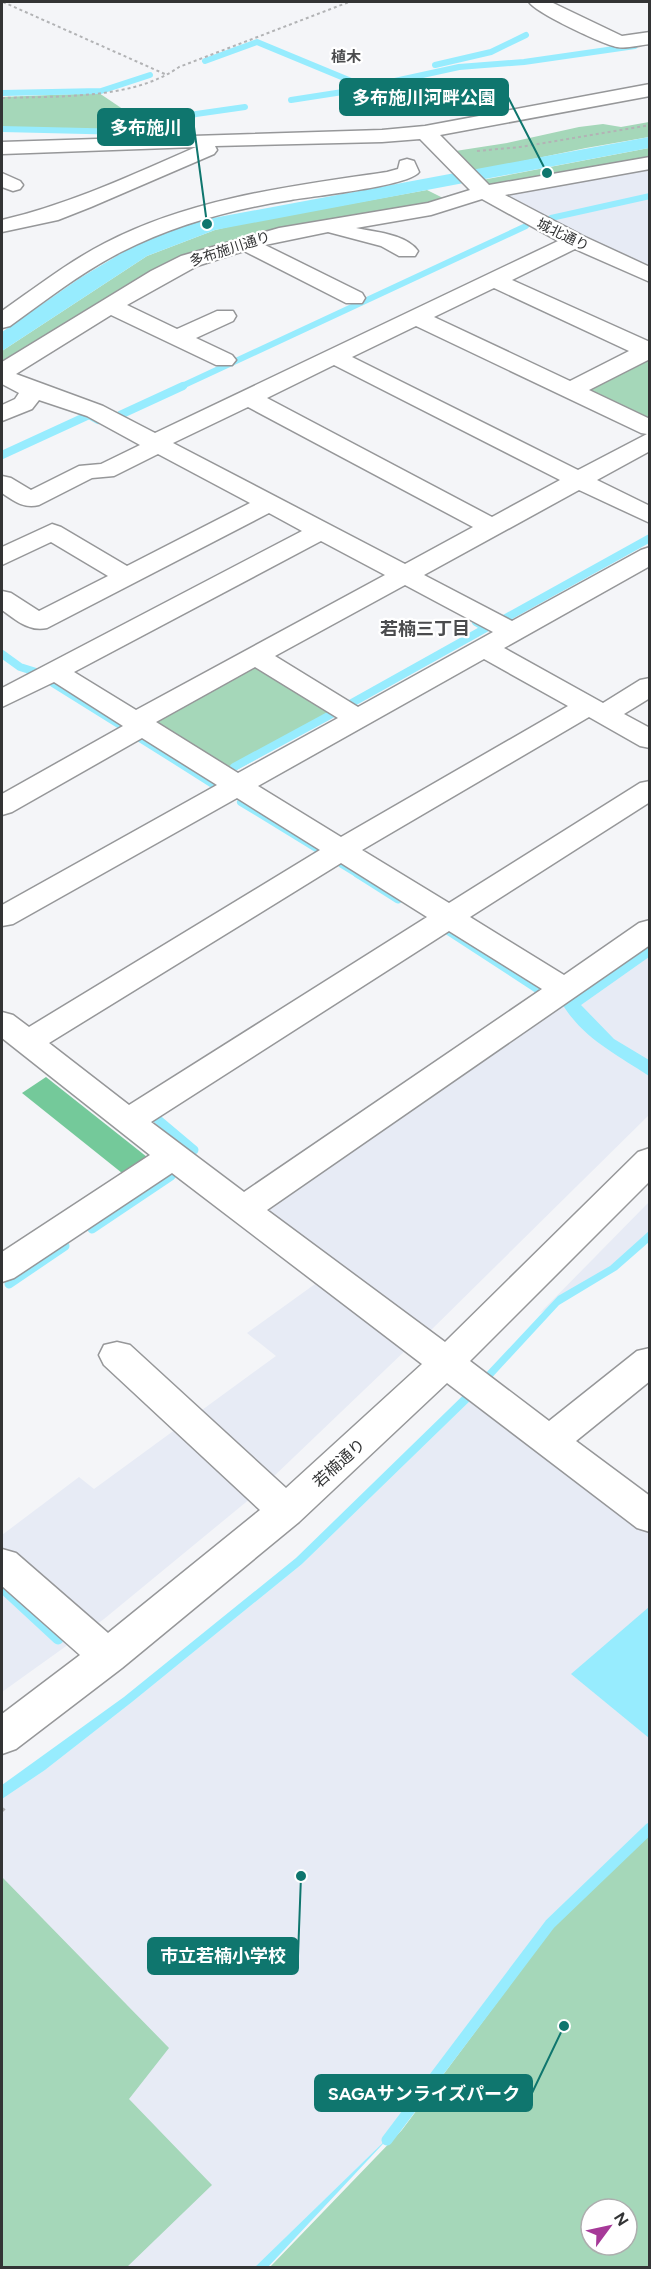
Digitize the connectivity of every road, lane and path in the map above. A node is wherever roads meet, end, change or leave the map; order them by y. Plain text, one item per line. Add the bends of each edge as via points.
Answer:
1 (3, 2) edge
2 (350, 2) edge
3 (538, 2) edge
4 (650, 38) edge
5 (168, 75) junction
6 (650, 90) edge
7 (2, 98) edge
8 (650, 125) edge
9 (425, 132) junction
10 (203, 140) junction
11 (2, 148) edge
12 (450, 159) junction
13 (650, 163) edge
14 (407, 165) dead end
15 (478, 193) junction
16 (3, 225) edge
17 (322, 225) junction
18 (22, 239) dead end
19 (246, 240) junction
20 (575, 241) junction
21 (407, 251) dead end
22 (198, 252) junction
23 (650, 275) edge
24 (494, 280) junction
25 (354, 297) dead end
26 (110, 306) junction
27 (225, 316) dead end
28 (415, 317) junction
29 (2, 321) edge
30 (66, 333) junction
31 (177, 338) junction
32 (649, 350) edge
33 (333, 356) junction
34 (224, 360) dead end
35 (6, 370) edge
36 (33, 390) junction
37 (572, 390) junction
38 (248, 397) junction
39 (2, 414) edge
40 (650, 428) edge
41 (650, 441) edge
42 (154, 442) junction
43 (577, 479) junction
44 (2, 483) edge
45 (271, 502) junction
46 (650, 516) edge
47 (492, 526) junction
48 (323, 530) junction
49 (650, 555) edge
50 (2, 557) edge
51 (405, 574) junction
52 (126, 576) junction
53 (2, 599) edge
54 (511, 631) junction
55 (483, 647) junction
56 (257, 657) junction
57 (56, 672) junction
58 (650, 686) edge
59 (2, 699) edge
60 (596, 710) junction
61 (356, 717) junction
62 (141, 724) junction
63 (650, 740) edge
64 (238, 783) junction
65 (650, 789) edge
66 (2, 806) edge
67 (342, 849) junction
68 (2, 917) edge
69 (449, 917) junction
70 (650, 930) edge
71 (564, 989) junction
72 (2, 1022) edge
73 (27, 1042) junction
74 (128, 1121) junction
75 (173, 1156) junction
76 (650, 1160) edge
77 (244, 1209) junction
78 (2, 1269) edge
79 (117, 1355) dead end
80 (650, 1361) edge
81 (467, 1378) junction
82 (550, 1441) junction
83 (286, 1510) junction
84 (650, 1517) edge
85 (2, 1564) edge
86 (108, 1656) junction
87 (2, 1737) edge

1 - 5 path
2 - 5 path via 179,67
3 - 4 street via 620,42
5 - 7 path via 106,94
6 - 9 street
8 - 12 path
9 - 10 street
9 - 12 street
10 - 11 street
10 - 16 street via 207,150 50,215
12 - 15 street
13 - 15 street
14 - 29 street via 409,172 390,178 260,201 165,225 101,250
15 - 17 street, 多布施川通り via 431,209
15 - 19 street via 430,195
15 - 20 street, 城北通り
16 - 18 street
17 - 19 street, 多布施川通り
17 - 21 street via 388,241
19 - 22 street, 多布施川通り
19 - 25 street
20 - 23 street, 城北通り
20 - 24 street
22 - 26 street, 多布施川通り
22 - 35 street via 124,280 7,357
24 - 28 street
24 - 32 street
26 - 30 street, 多布施川通り
26 - 31 street
27 - 31 street
28 - 33 street
28 - 37 street
30 - 35 street, 多布施川通り
30 - 36 street via 62,345 26,376
31 - 34 street
32 - 37 street
33 - 38 street
33 - 43 street
35 - 36 street
36 - 39 street via 24,404
36 - 42 street via 95,411
37 - 40 street
38 - 42 street
38 - 47 street
41 - 43 street
42 - 44 street via 149,450 105,471 88,471 30,500
42 - 45 street
43 - 46 street
43 - 47 street
45 - 48 street
45 - 52 street
47 - 51 street
48 - 51 street
48 - 57 street
49 - 54 street
50 - 52 street via 52,532
51 - 54 street
51 - 56 street
52 - 53 street via 38,621
54 - 55 street
55 - 60 street
55 - 61 street
56 - 61 street
56 - 62 street via 146,716
57 - 59 street
57 - 62 street
58 - 60 street
60 - 63 street
60 - 67 street
61 - 64 street
62 - 64 street
62 - 66 street
64 - 67 street
64 - 68 street
65 - 69 street
67 - 69 street
67 - 73 street
69 - 71 street
69 - 74 street
70 - 71 street
71 - 77 street
72 - 73 street
73 - 74 street
74 - 75 street
75 - 77 street
75 - 78 street
76 - 81 street, 若楠通り
77 - 81 street
79 - 83 street
80 - 82 street
81 - 82 street
81 - 83 street, 若楠通り
82 - 84 street
83 - 86 street, 若楠通り
85 - 86 street
86 - 87 street, 若楠通り

